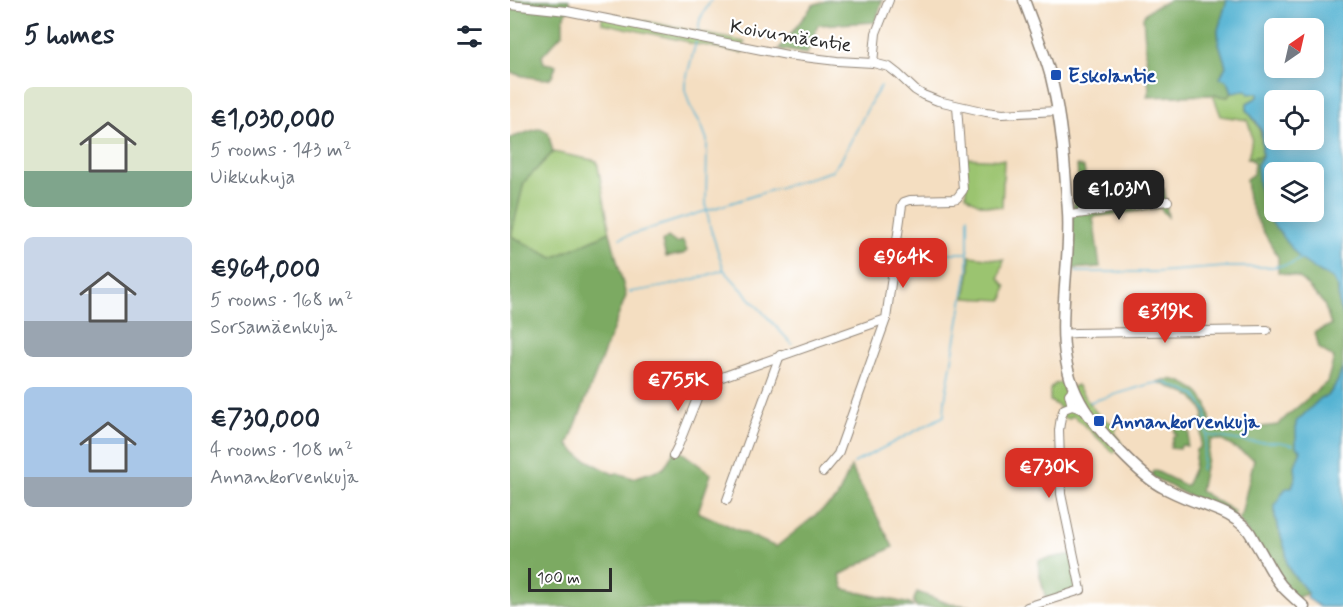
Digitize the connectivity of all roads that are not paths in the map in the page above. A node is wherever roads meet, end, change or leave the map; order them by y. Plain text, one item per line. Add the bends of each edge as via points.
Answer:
1 (889, 0) edge
2 (1023, 0) edge
3 (510, 5) edge
4 (873, 63) junction
5 (957, 106) junction
6 (1057, 111) junction
7 (1168, 201) dead end
8 (1068, 215) junction
9 (886, 319) junction
10 (1267, 330) dead end
11 (1063, 334) junction
12 (780, 355) junction
13 (1074, 388) junction
14 (1072, 406) junction
15 (1084, 408) junction
16 (673, 456) dead end
17 (823, 472) dead end
18 (727, 500) dead end
19 (1027, 607) edge
20 (1304, 607) edge

1 - 4 street via 876,33
2 - 6 main road via 1050,76
3 - 4 street, Koivumäentie via 567,11 787,55
4 - 5 street, Koivumäentie via 889,67 923,95
5 - 6 street, Koivumäentie via 1002,114
5 - 9 street via 963,190 953,199 918,199 902,205
6 - 8 main road
7 - 8 street
8 - 11 main road
9 - 12 street
9 - 17 street via 838,454
10 - 11 street
11 - 13 main road
12 - 16 street via 705,383
12 - 18 street
13 - 14 street via 1069,394
13 - 15 main road
14 - 15 street
14 - 19 street via 1064,409 1059,430 1061,494 1081,590
15 - 20 main road via 1112,443 1161,487 1227,513 1247,529 1281,585

